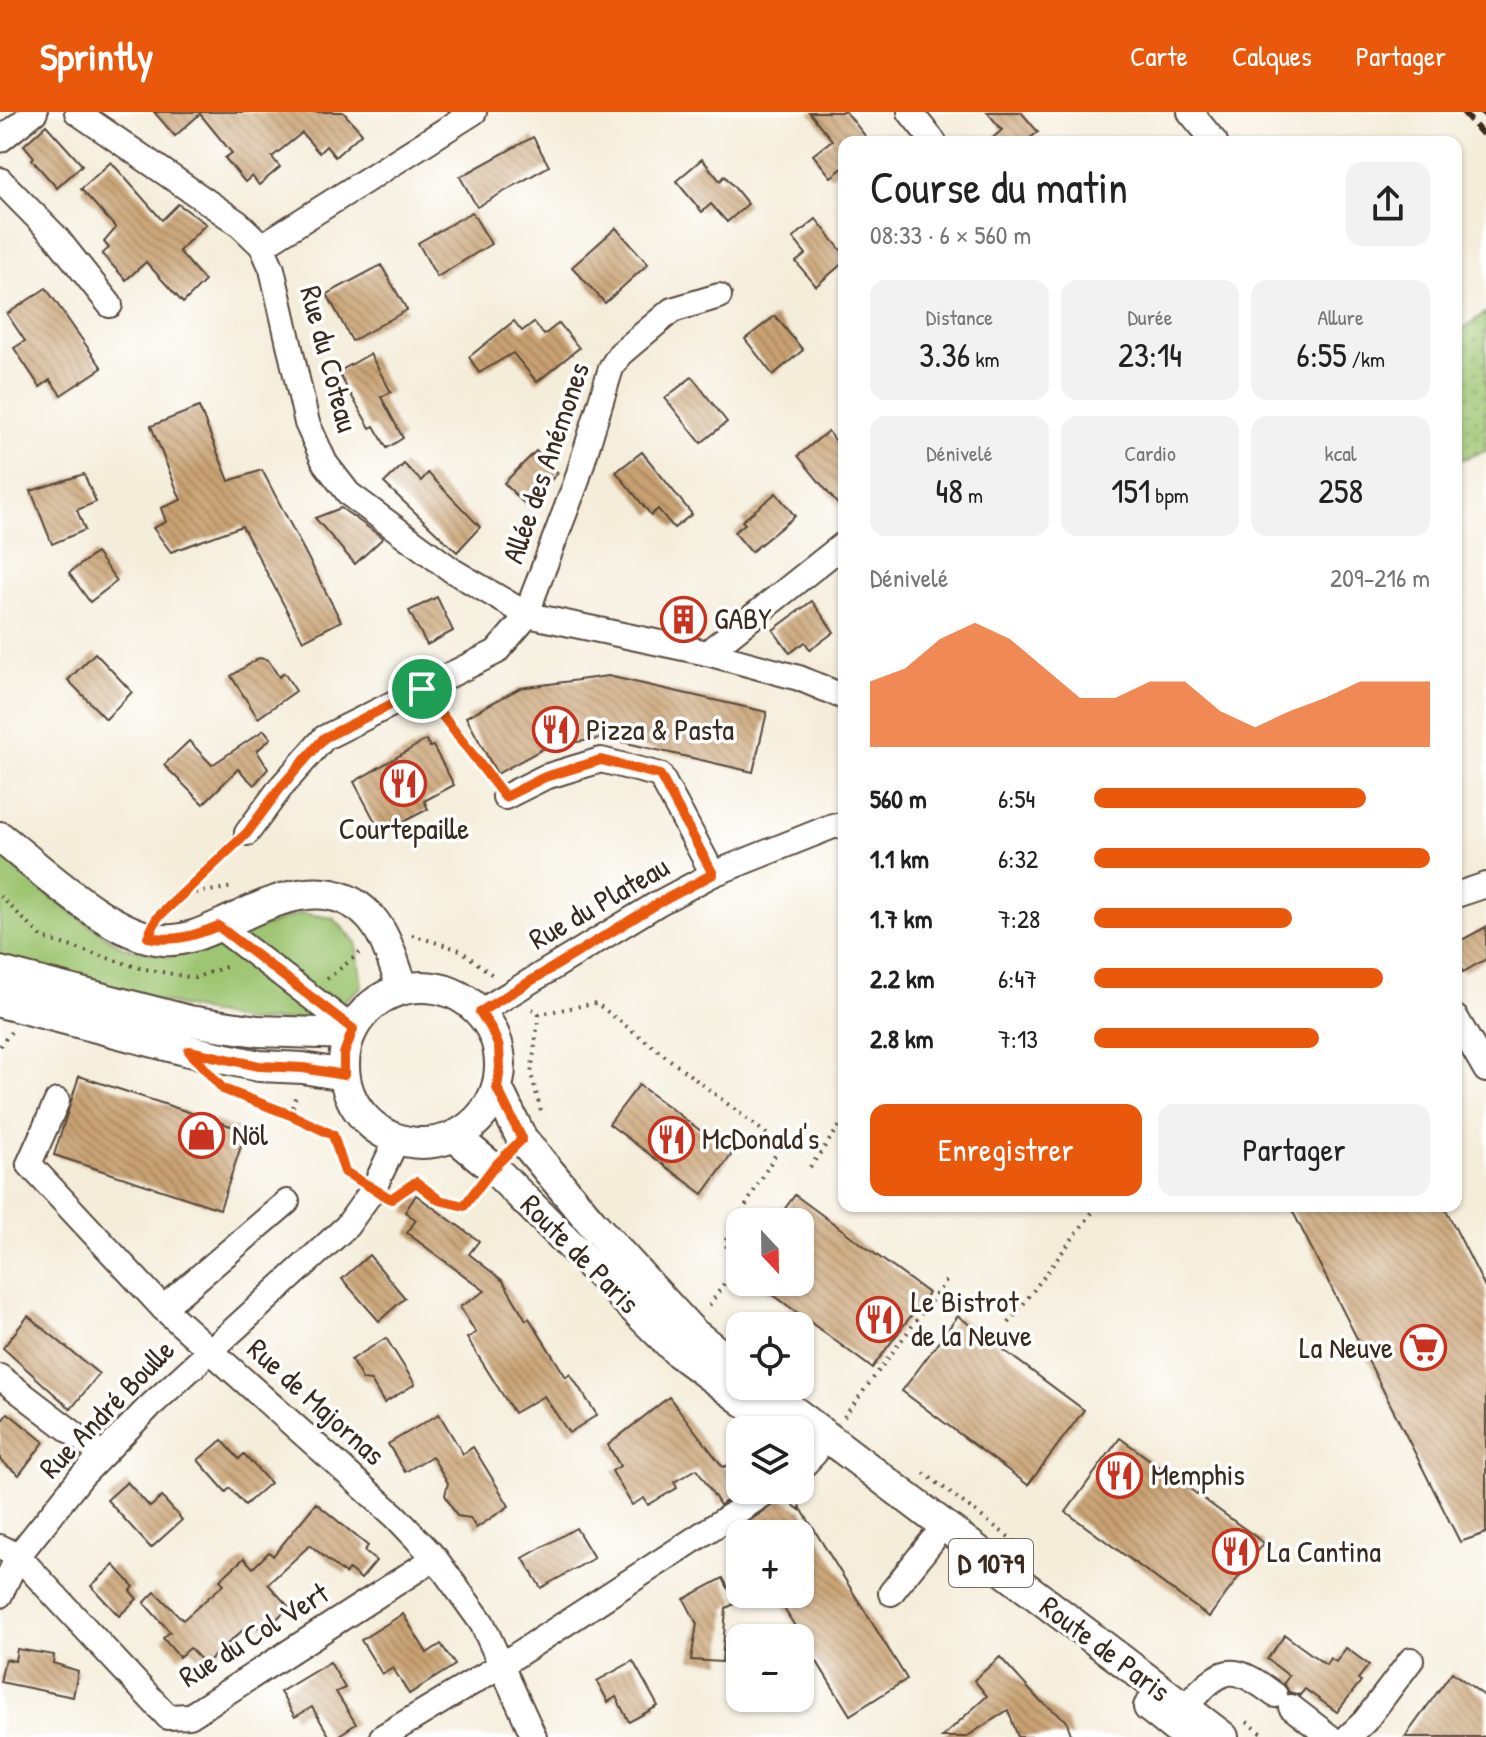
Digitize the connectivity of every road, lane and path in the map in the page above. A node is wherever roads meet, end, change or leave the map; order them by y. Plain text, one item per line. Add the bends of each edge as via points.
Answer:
1 (35, 112) edge
2 (77, 112) edge
3 (474, 112) edge
4 (910, 112) edge
5 (1190, 112) edge
6 (929, 136) edge
7 (1210, 136) edge
8 (0, 140) edge
9 (0, 180) edge
10 (262, 246) junction
11 (719, 296) dead end
12 (110, 305) dead end
13 (838, 549) edge
14 (528, 615) junction
15 (707, 653) junction
16 (422, 689) junction
17 (838, 694) edge
18 (505, 797) joint
19 (838, 826) edge
20 (247, 833) joint
21 (0, 837) edge
22 (713, 874) junction
23 (1486, 885) edge
24 (1462, 893) edge
25 (218, 926) junction
26 (148, 937) junction
27 (385, 943) junction
28 (0, 972) edge
29 (403, 989) junction
30 (510, 993) junction
31 (307, 995) junction
32 (0, 1002) edge
33 (480, 1012) junction
34 (539, 1014) junction
35 (1462, 1028) edge
36 (351, 1031) junction
37 (189, 1051) junction
38 (1486, 1070) edge
39 (344, 1075) junction
40 (497, 1088) junction
41 (57, 1101) dead end
42 (545, 1124) dead end
43 (838, 1128) edge
44 (454, 1136) junction
45 (397, 1139) junction
46 (810, 1167) dead end
47 (493, 1168) junction
48 (374, 1188) junction
49 (287, 1202) dead end
50 (1092, 1212) edge
51 (949, 1277) dead end
52 (163, 1308) junction
53 (706, 1311) dead end
54 (1009, 1323) dead end
55 (210, 1349) junction
56 (726, 1359) edge
57 (0, 1377) edge
58 (771, 1400) edge
59 (764, 1416) edge
60 (783, 1416) edge
61 (814, 1446) edge
62 (814, 1454) edge
63 (814, 1454) edge
64 (102, 1455) junction
65 (749, 1504) edge
66 (932, 1541) junction
67 (9, 1551) edge
68 (435, 1558) junction
69 (891, 1593) dead end
70 (0, 1595) edge
71 (1411, 1660) dead end
72 (503, 1664) junction
73 (1185, 1722) edge
74 (382, 1737) edge
75 (534, 1737) edge
76 (1223, 1737) edge
77 (1330, 1737) edge
78 (1348, 1737) edge

1 - 8 street
2 - 10 street, Rue du Coteau via 238,223
3 - 10 street
4 - 6 street
5 - 7 street
9 - 12 street via 56,237
10 - 14 street, Rue du Coteau via 272,269 307,423 325,463 349,494 453,571
11 - 14 street, Allée des Anémones via 672,310 611,368
13 - 15 street
14 - 15 street, Rue du Coteau
14 - 16 street via 496,652
15 - 17 street, Rue du Coteau
16 - 18 path
16 - 20 street via 324,738
18 - 22 street via 545,777 601,760 660,775
19 - 22 street, Rue du Plateau
20 - 26 path via 157,918
21 - 26 main road via 100,915
22 - 30 street, Rue du Plateau
23 - 24 street
25 - 26 main road via 192,937
25 - 27 main road via 284,897 321,892 348,900 370,917
25 - 31 street
27 - 29 main road
27 - 30 path via 404,932 460,950
27 - 31 path via 359,953
28 - 36 main road via 189,1021 258,1031
29 - 33 main road via 444,990
29 - 36 main road via 365,1011
30 - 33 street, Rue du Plateau
30 - 34 path
31 - 36 street
32 - 37 main road
33 - 40 main road via 499,1047
34 - 42 path via 531,1074
34 - 53 path via 596,1003 781,1145 724,1243 739,1261
35 - 38 street
36 - 39 main road
37 - 39 main road via 259,1066
37 - 48 path via 223,1089 333,1135 345,1172
39 - 45 main road via 361,1114
40 - 44 main road via 473,1124
40 - 56 main road, Route de Paris via 522,1139 592,1223 692,1332
41 - 52 street via 29,1164
43 - 46 path
44 - 45 main road via 426,1142
44 - 47 main road, Route de Paris
45 - 48 street, Rue de Majornas
47 - 48 path via 464,1206 439,1200 416,1182 391,1199
47 - 59 main road, Route de Paris via 678,1352
48 - 55 street, Rue de Majornas via 347,1226
49 - 52 street
50 - 54 path
51 - 61 path
52 - 55 street
55 - 64 street, Rue André Boulle
55 - 68 street, Rue de Majornas
57 - 64 street
58 - 60 main road, Route de Paris / D 1079
62 - 66 main road, Route de Paris / D 1079
63 - 73 main road, Route de Paris / D 1079
64 - 67 street, Rue André Boulle
65 - 72 street
66 - 69 street
66 - 73 main road, Route de Paris / D 1079
67 - 68 street, Rue du Col Vert via 168,1717 190,1716
67 - 70 street, Rue André Boulle
68 - 72 street, Rue de Majornas via 482,1623
71 - 78 street
72 - 74 street
72 - 75 street, Rue de Majornas
73 - 76 main road, Route de Paris / D 1079
73 - 77 street via 1207,1683 1241,1672

